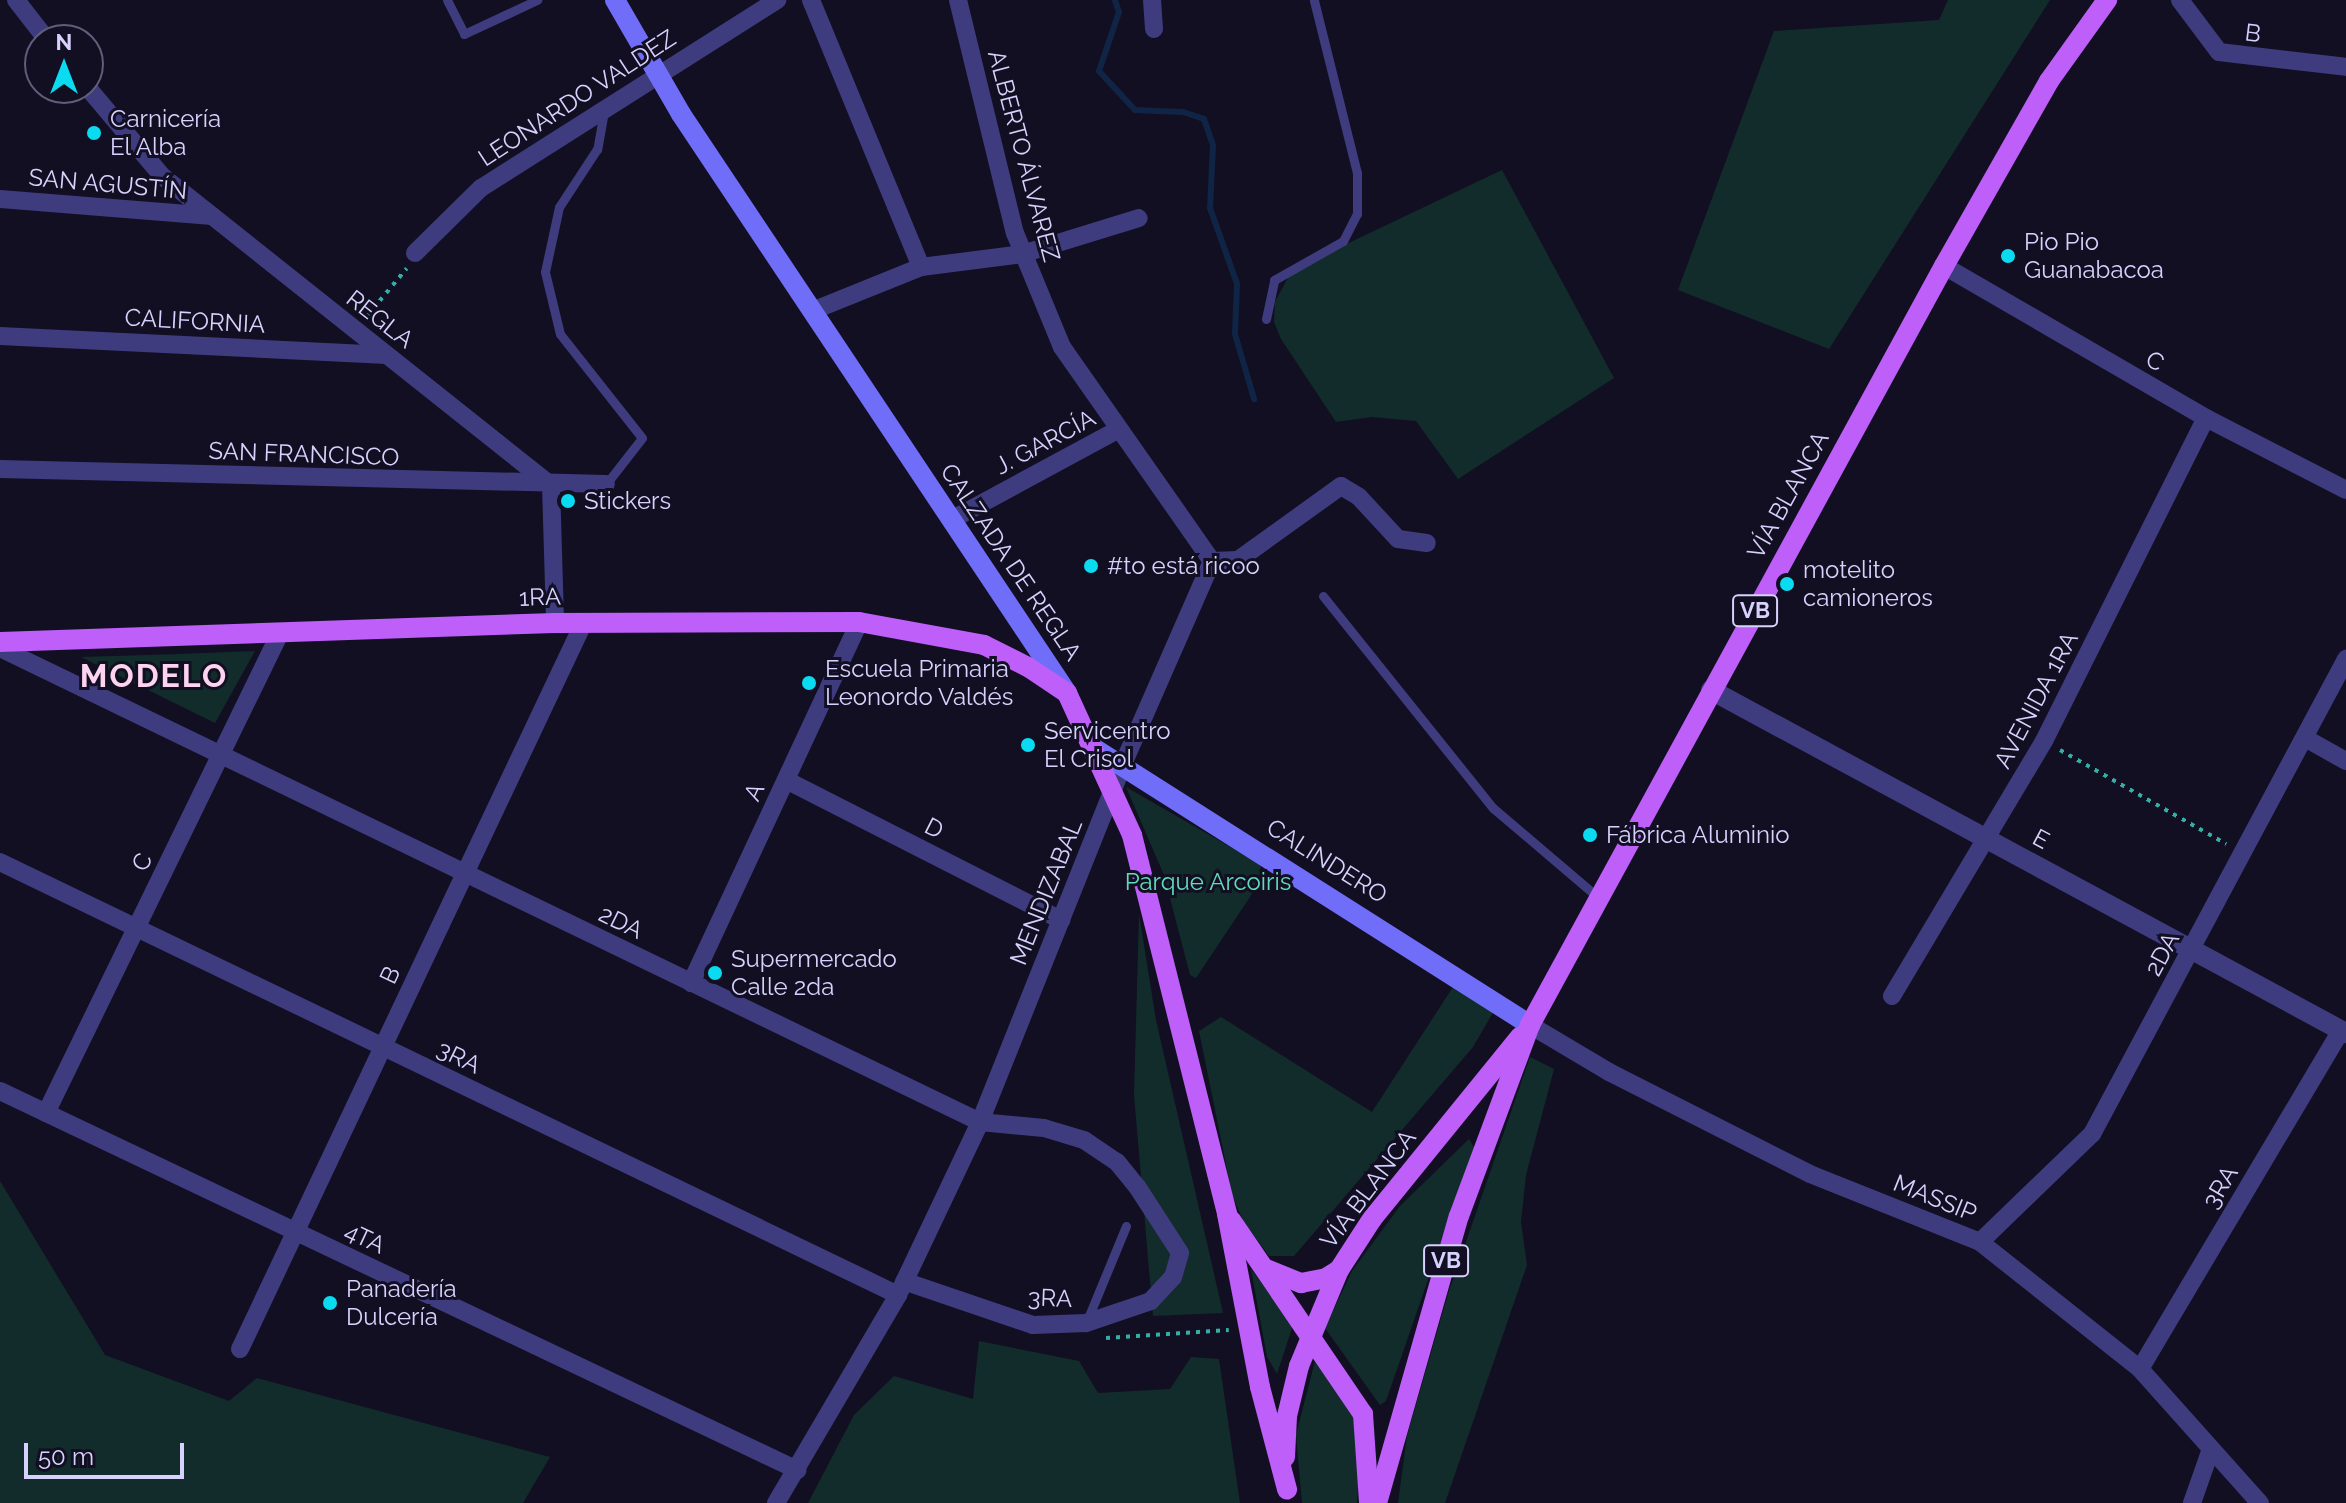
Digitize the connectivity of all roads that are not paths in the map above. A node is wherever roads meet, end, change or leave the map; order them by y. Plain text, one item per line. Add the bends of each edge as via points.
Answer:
1 (447, 0) edge
2 (537, 0) edge
3 (615, 0) edge
4 (777, 0) edge
5 (811, 0) edge
6 (958, 0) edge
7 (1152, 0) edge
8 (1314, 0) edge
9 (2107, 0) edge
10 (2180, 0) edge
11 (21, 2) edge
12 (36, 24) edge
13 (1154, 29) dead end
14 (2346, 67) edge
15 (658, 75) junction
16 (101, 104) edge
17 (604, 110) junction
18 (0, 199) edge
19 (212, 216) junction
20 (1139, 218) dead end
21 (415, 253) road end
22 (1022, 254) junction
23 (1944, 266) junction
24 (921, 267) junction
25 (812, 311) junction
26 (1266, 319) dead end
27 (0, 336) edge
28 (387, 355) junction
29 (2206, 418) junction
30 (1119, 429) junction
31 (0, 469) edge
32 (606, 484) joint
33 (551, 485) junction
34 (2346, 490) edge
35 (951, 520) junction
36 (1427, 543) dead end
37 (1212, 561) junction
38 (1323, 596) dead end
39 (584, 622) junction
40 (859, 622) junction
41 (555, 623) junction
42 (280, 633) junction
43 (0, 645) edge
44 (2346, 659) edge
45 (1711, 690) junction
46 (1067, 693) junction
47 (2305, 738) junction
48 (1092, 747) junction
49 (222, 754) junction
50 (2346, 761) edge
51 (1123, 764) junction
52 (786, 780) junction
53 (1112, 792) junction
54 (1985, 838) junction
55 (0, 862) edge
56 (465, 872) junction
57 (1601, 899) junction
58 (1061, 920) junction
59 (136, 927) junction
60 (2191, 950) junction
61 (691, 983) junction
62 (1892, 996) dead end
63 (1530, 1025) junction
64 (2343, 1032) edge
65 (383, 1047) junction
66 (0, 1091) edge
67 (46, 1113) junction
68 (980, 1122) junction
69 (1227, 1214) junction
70 (1126, 1226) dead end
71 (296, 1232) junction
72 (1980, 1242) junction
73 (1179, 1265) joint
74 (1263, 1267) junction
75 (1339, 1270) junction
76 (901, 1288) junction
77 (1086, 1323) junction
78 (1310, 1333) junction
79 (240, 1349) dead end
80 (2140, 1369) junction
81 (2210, 1452) junction
82 (797, 1470) junction
83 (1287, 1496) edge
84 (776, 1503) edge
85 (1369, 1503) edge
86 (1377, 1503) edge
87 (2192, 1503) edge
88 (2260, 1503) edge

1 - 2 lane via 464,34
3 - 15 main road, CALZADA DE REGLA
4 - 15 street, LEONARDO VALDEZ
5 - 24 street
6 - 22 street, ALBERTO ÁLVAREZ
7 - 13 street
8 - 26 lane via 1357,173 1357,214 1343,241 1274,280
9 - 23 main road, VÍA BLANCA / VB via 2049,81
10 - 14 street, B via 2219,52
11 - 12 street
15 - 17 street, LEONARDO VALDEZ
15 - 25 main road, CALZADA DE REGLA
16 - 19 street, REGLA via 162,176
17 - 21 street, LEONARDO VALDEZ via 585,117 481,188
17 - 32 lane via 597,149 559,207 545,272 560,334 642,438
18 - 19 street, SAN AGUSTÍN
19 - 28 street, REGLA
20 - 22 street
22 - 24 street
22 - 30 street, ALBERTO ÁLVAREZ via 1062,347
23 - 29 street, C
23 - 45 main road, VÍA BLANCA / VB
24 - 25 street
25 - 35 main road, CALZADA DE REGLA
27 - 28 street, CALIFORNIA
28 - 33 street, REGLA
29 - 34 street, C
29 - 54 street, AVENIDA 1RA via 2044,741
30 - 35 street, J. GARCÍA
30 - 37 street, ALBERTO ÁLVAREZ
31 - 33 street, SAN FRANCISCO
32 - 33 street, SAN FRANCISCO
33 - 41 street
35 - 46 main road, CALZADA DE REGLA
36 - 37 street via 1398,539 1359,497 1341,486 1238,560
37 - 51 street, MENDIZABAL
38 - 57 lane via 1493,808
39 - 40 main road, 1RA
39 - 41 main road, 1RA
39 - 56 street, B
40 - 46 main road, 1RA via 984,645
40 - 52 street, A
41 - 42 main road, 1RA
42 - 43 main road, 1RA
42 - 49 street, C
43 - 49 street, 2DA
44 - 47 street, 2DA
45 - 54 street, E
45 - 57 main road, VÍA BLANCA / VB
46 - 48 main road, CALZADA DE REGLA
47 - 50 street
47 - 60 street, 2DA
48 - 51 main road, CALINDERO
48 - 53 main road, CALZADA DE REGLA
49 - 56 street, 2DA
49 - 59 street, C
51 - 53 street, MENDIZABAL
51 - 63 main road, CALINDERO
52 - 58 street, D
52 - 61 street, A
53 - 58 street, MENDIZABAL
53 - 69 main road, CALZADA DE REGLA via 1132,835
54 - 60 street, E
54 - 62 street, AVENIDA 1RA
55 - 59 street, 3RA
56 - 61 street, 2DA
56 - 65 street, B
57 - 63 main road, VÍA BLANCA / VB
58 - 68 street, MENDIZABAL
59 - 65 street, 3RA
59 - 67 street, C
60 - 64 street, E
60 - 72 street, 2DA via 2092,1134
61 - 68 street, 2DA
63 - 72 street, MASSIP via 1609,1072 1810,1174
63 - 75 main road, VÍA BLANCA / VB via 1372,1219
63 - 86 main road, VÍA BLANCA / VB via 1459,1216
64 - 80 street, 3RA
65 - 71 street, B
65 - 76 street, 3RA
66 - 67 street, 4TA
67 - 71 street, 4TA
68 - 73 street, 2DA via 1071,1136 1117,1162 1171,1232
68 - 76 street, MENDIZABAL
69 - 74 main road
69 - 83 main road, CALZADA DE REGLA
70 - 77 lane
71 - 79 street, B
71 - 82 street, 4TA
72 - 80 street, MASSIP
73 - 77 street, 3RA via 1151,1301
74 - 75 main road via 1301,1283
74 - 78 main road
75 - 78 main road, VÍA BLANCA / VB
76 - 77 street, 3RA via 1033,1325
76 - 82 street, MENDIZABAL
78 - 83 main road, VÍA BLANCA / VB via 1287,1416
78 - 85 main road via 1363,1414
80 - 81 street, MASSIP
81 - 87 street
81 - 88 street, MASSIP
82 - 84 street, MENDIZABAL

